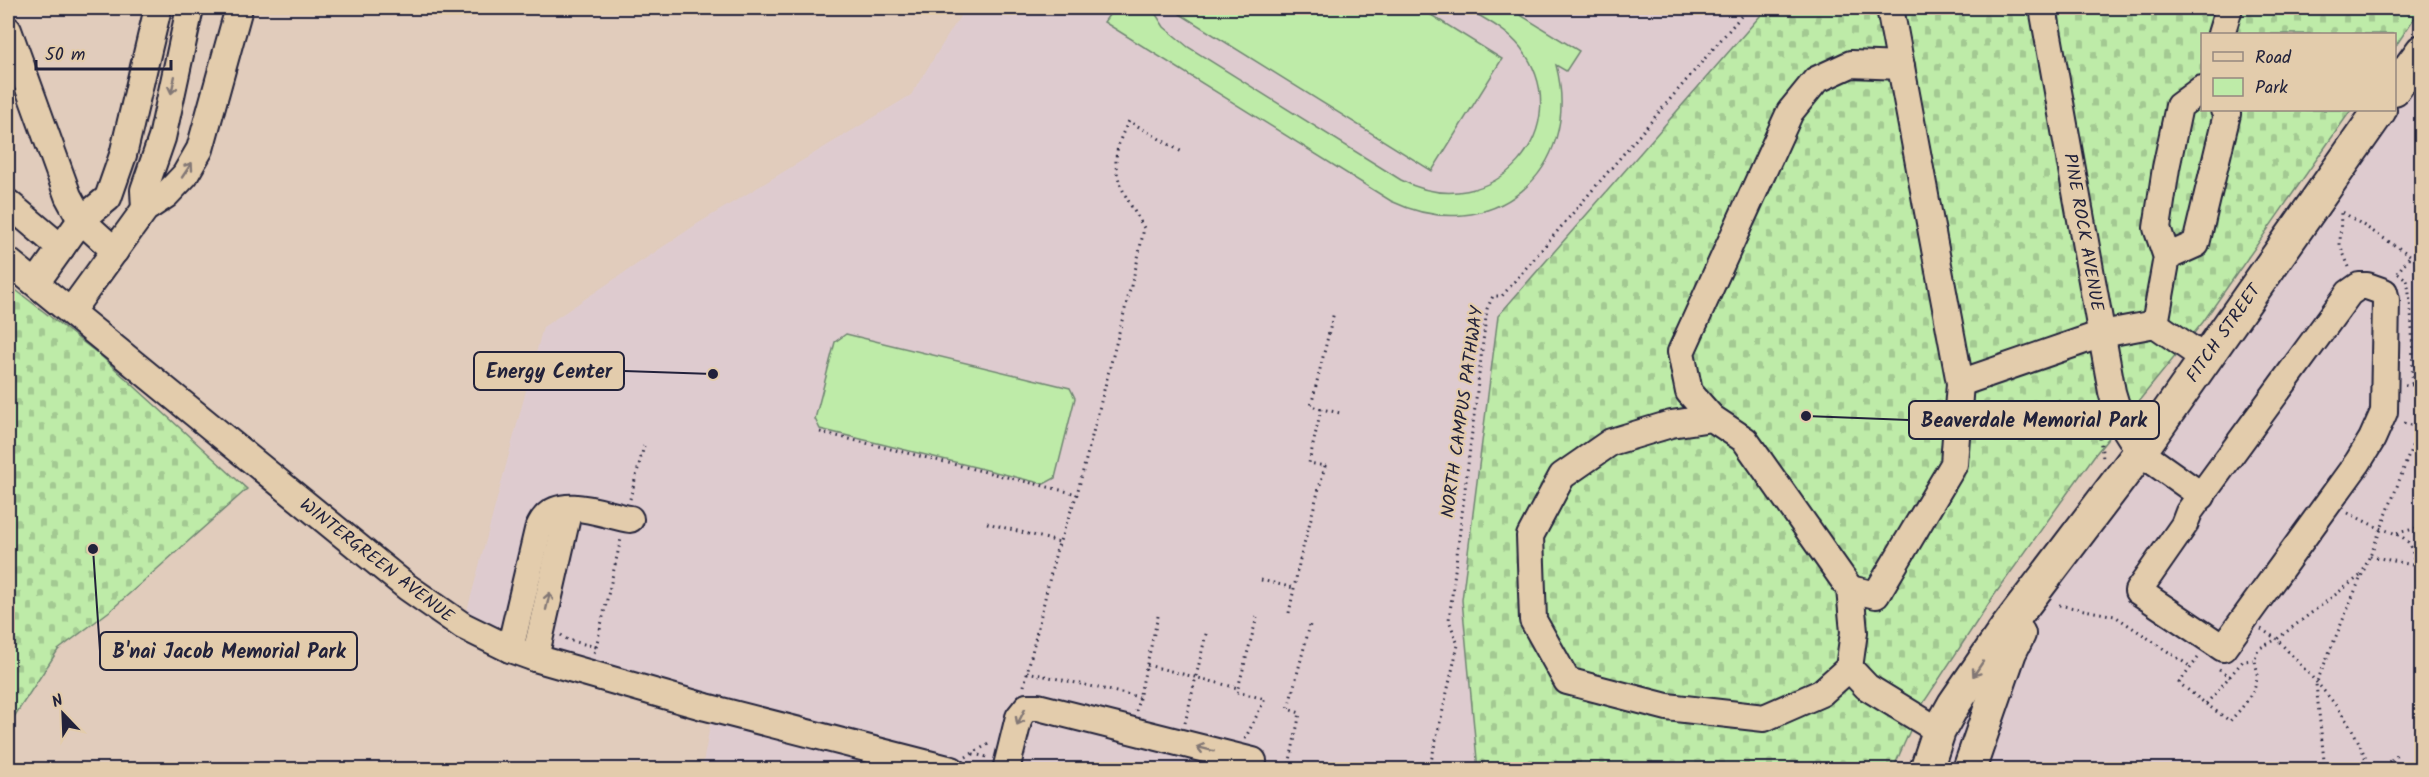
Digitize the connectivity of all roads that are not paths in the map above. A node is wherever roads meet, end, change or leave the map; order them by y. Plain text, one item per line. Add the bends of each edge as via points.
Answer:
1 (158, 8) edge
2 (190, 8) edge
3 (240, 8) edge
4 (1890, 8) edge
5 (2043, 8) edge
6 (2229, 8) edge
7 (8, 30) edge
8 (2221, 33) edge
9 (2421, 51) edge
10 (1901, 66) junction
11 (2396, 86) edge
12 (2201, 90) edge
13 (2225, 111) edge
14 (2379, 111) edge
15 (8, 203) edge
16 (145, 209) junction
17 (81, 220) junction
18 (61, 248) junction
19 (115, 250) junction
20 (2168, 257) junction
21 (8, 261) edge
22 (36, 283) junction
23 (71, 311) junction
24 (2155, 324) junction
25 (2102, 334) junction
26 (2204, 358) junction
27 (1960, 383) junction
28 (1689, 392) junction
29 (1712, 418) junction
30 (1671, 424) junction
31 (2140, 452) junction
32 (2202, 496) junction
33 (564, 508) junction
34 (625, 508) road end
35 (2062, 554) junction
36 (1850, 589) junction
37 (1876, 595) junction
38 (1854, 632) junction
39 (510, 649) junction
40 (535, 658) junction
41 (1849, 668) junction
42 (1939, 731) junction
43 (962, 760) edge
44 (1001, 764) edge
45 (1251, 770) edge
46 (1926, 770) edge
47 (1969, 770) edge

1 - 17 street via 123,155 108,198
2 -> 16 street via 162,138 144,190
16 -> 3 street via 185,175 200,149
4 - 10 street
5 - 25 street, PINE ROCK AVENUE
6 - 8 street
7 - 17 street via 68,196
9 - 11 main road
10 - 27 street
10 - 28 street via 1851,64 1816,80 1790,112 1680,352
12 - 20 street via 2179,106 2168,158 2157,228
13 - 20 street via 2196,244
14 - 26 main road, FITCH STREET
15 - 18 street
16 - 19 street
17 - 18 street
17 - 19 street
18 - 22 street
19 - 23 street
20 - 24 street
21 - 22 street, WINTERGREEN AVENUE
22 - 23 street, WINTERGREEN AVENUE
23 - 39 street, WINTERGREEN AVENUE via 407,587 463,626
24 - 25 street
24 - 26 street
25 - 27 street
25 - 31 street, PINE ROCK AVENUE via 2121,422
26 - 31 main road, FITCH STREET
27 - 37 street via 1954,464
28 - 29 street
28 - 30 street
29 - 30 street
29 - 36 street via 1745,440
30 - 41 street via 1611,442 1562,476 1530,536 1533,620 1567,681 1667,707 1764,718 1821,693
31 - 32 street
31 - 35 main road, FITCH STREET
32 - 32 street via 2349,293 2359,286 2384,292 2384,412 2372,439 2223,648 2138,591
33 - 34 street
33 - 39 street via 545,517 538,530
40 -> 33 street
35 -> 42 main road, FITCH STREET via 1999,639
35 - 47 main road, FITCH STREET via 2010,652
36 - 37 street
36 - 38 street
37 - 38 street
38 - 41 street
39 - 40 street, WINTERGREEN AVENUE
40 - 43 street, WINTERGREEN AVENUE via 706,707
41 - 42 street via 1867,687
42 - 46 main road, FITCH STREET
45 -> 44 street via 1253,761 1027,707 1019,717

